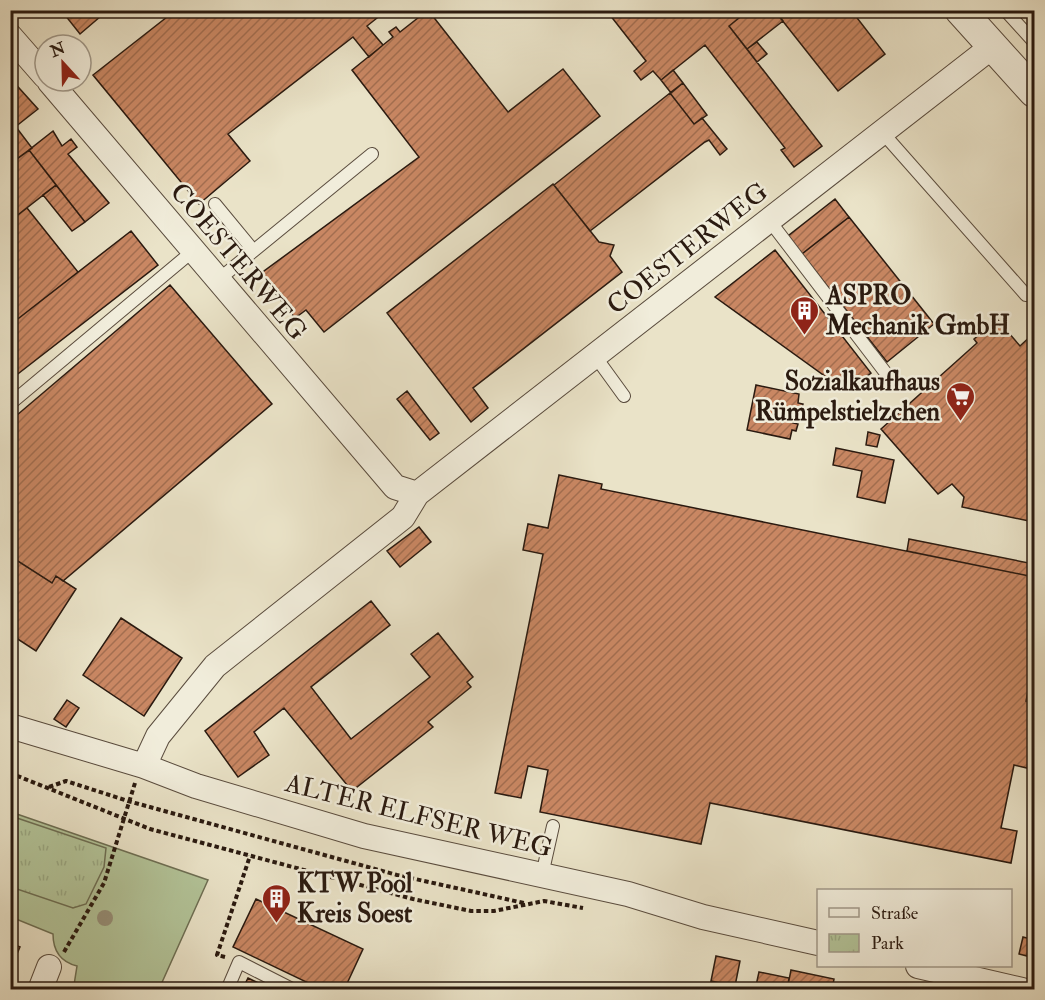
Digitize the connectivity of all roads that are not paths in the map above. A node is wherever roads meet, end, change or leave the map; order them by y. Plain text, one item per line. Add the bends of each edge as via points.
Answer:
1 (960, 10) edge
2 (1005, 10) edge
3 (10, 36) edge
4 (1034, 39) edge
5 (993, 46) junction
6 (33, 62) edge
7 (1035, 92) edge
8 (59, 93) edge
9 (882, 132) junction
10 (372, 154) dead end
11 (215, 204) dead end
12 (769, 220) junction
13 (193, 250) junction
14 (253, 250) junction
15 (218, 280) junction
16 (1026, 295) dead end
17 (595, 356) junction
18 (885, 372) dead end
19 (624, 396) dead end
20 (10, 404) edge
21 (417, 494) junction
22 (10, 726) edge
23 (144, 766) junction
24 (553, 826) dead end
25 (542, 875) junction
26 (817, 943) edge
27 (49, 967) road end
28 (922, 967) edge
29 (40, 990) edge
30 (227, 990) edge
31 (294, 990) edge
32 (1022, 990) edge

1 - 5 street
2 - 4 lane
3 - 6 street
5 - 7 street
5 - 9 street, COESTERWEG
8 - 13 street, COESTERWEG
9 - 12 street, COESTERWEG
9 - 16 lane
10 - 14 lane
11 - 14 lane
12 - 17 street, COESTERWEG
12 - 18 lane
13 - 15 street, COESTERWEG
13 - 20 lane
14 - 15 lane
15 - 21 street, COESTERWEG via 395,487
17 - 19 lane
17 - 21 street, COESTERWEG
21 - 23 street, COESTERWEG via 403,517 215,666 158,736
22 - 23 street, ALTER ELFSER WEG
23 - 25 street, ALTER ELFSER WEG via 196,786 364,836
24 - 25 lane
25 - 26 street, ALTER ELFSER WEG
27 - 29 street
28 - 32 street
30 - 31 lane via 239,962

